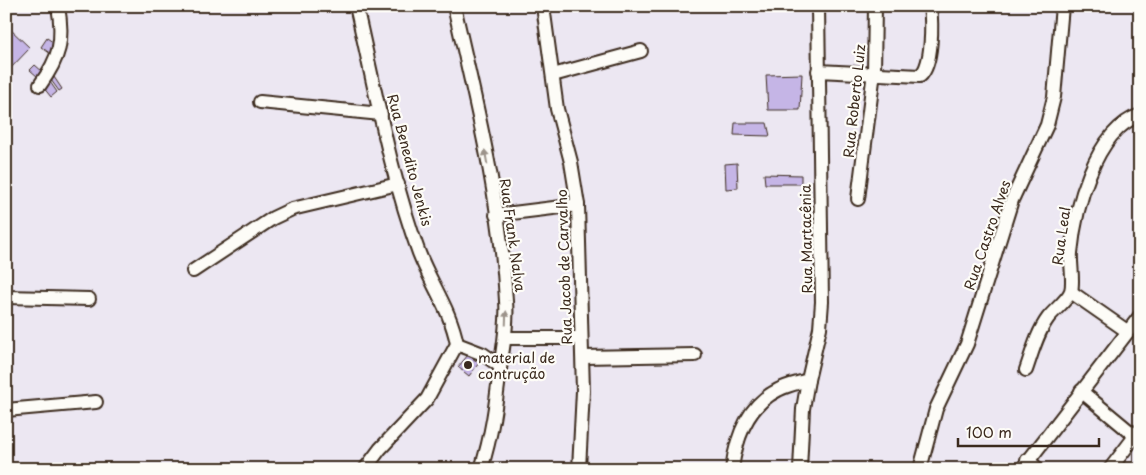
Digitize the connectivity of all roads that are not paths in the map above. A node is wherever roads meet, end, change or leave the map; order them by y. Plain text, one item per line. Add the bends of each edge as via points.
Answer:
1 (58, 6) edge
2 (356, 6) edge
3 (454, 6) edge
4 (542, 6) edge
5 (818, 6) edge
6 (875, 6) edge
7 (930, 6) edge
8 (1062, 6) edge
9 (641, 51) dead end
10 (818, 71) junction
11 (874, 72) junction
12 (553, 75) junction
13 (40, 85) dead end
14 (260, 102) dead end
15 (382, 114) junction
16 (1140, 115) edge
17 (398, 184) junction
18 (858, 199) dead end
19 (578, 205) junction
20 (496, 215) junction
21 (194, 271) dead end
22 (1071, 292) junction
23 (6, 297) edge
24 (89, 299) dead end
25 (1140, 316) edge
26 (1127, 331) junction
27 (505, 338) junction
28 (581, 338) junction
29 (457, 344) junction
30 (695, 356) dead end
31 (583, 357) junction
32 (500, 366) junction
33 (1026, 370) dead end
34 (808, 380) junction
35 (1081, 391) junction
36 (96, 402) dead end
37 (6, 410) edge
38 (1138, 436) edge
39 (1024, 464) edge
40 (365, 469) edge
41 (481, 469) edge
42 (579, 469) edge
43 (732, 469) edge
44 (800, 469) edge
45 (920, 469) edge
46 (1038, 469) edge
47 (1110, 469) edge

1 - 13 street via 61,46
2 - 15 street, Rua Benedito Jenkis
20 -> 3 street, Rua Frank Nalva
4 - 12 street, Rua Jacob de Carvalho
5 - 10 street, Rua Martacênia
6 - 11 street, Rua Roberto Luiz
7 - 11 street via 930,40 923,73 912,77
8 - 45 street, Rua Castro Alves via 1054,98 1047,126 1012,200 967,344 936,409
9 - 12 street
10 - 11 street
10 - 34 street, Rua Martacênia via 822,302 820,328
11 - 18 street, Rua Roberto Luiz
12 - 19 street, Rua Jacob de Carvalho
14 - 15 street
15 - 17 street, Rua Benedito Jenkis
16 - 22 street, Rua Leal via 1119,127 1110,137 1088,182 1074,233
17 - 21 street via 292,209 272,218
17 - 29 street, Rua Benedito Jenkis via 420,253 451,320
19 - 20 street
19 - 28 street, Rua Jacob de Carvalho
27 -> 20 street, Rua Frank Nalva via 506,301
22 - 26 street
22 - 33 street via 1048,318 1037,337
23 - 24 street
25 - 26 street
26 - 35 street
27 - 28 street
27 - 32 street, Rua Frank Nalva
28 - 31 street, Rua Jacob de Carvalho
29 - 32 street via 483,354
29 - 40 street via 426,399
30 - 31 street
31 - 42 street, Rua Jacob de Carvalho
32 - 41 street, Rua Frank Nalva via 492,432
34 - 43 street via 778,389 747,418 739,433
34 - 44 street, Rua Martacênia
35 - 38 street
35 - 39 street
36 - 37 street
38 - 47 street
39 - 46 street

